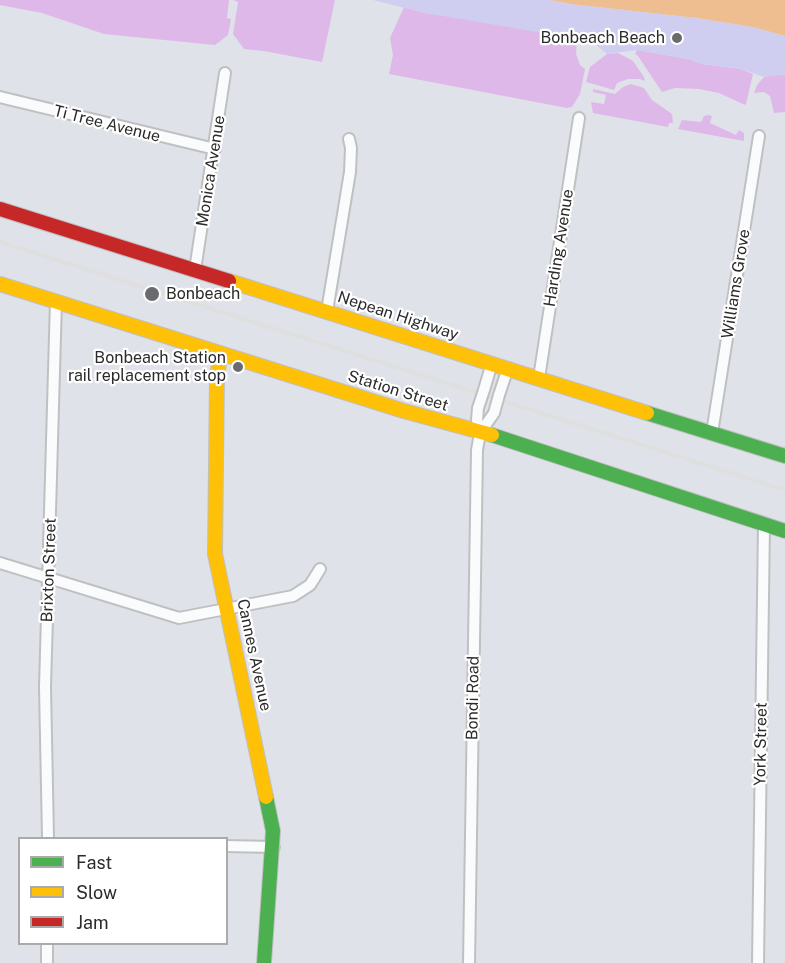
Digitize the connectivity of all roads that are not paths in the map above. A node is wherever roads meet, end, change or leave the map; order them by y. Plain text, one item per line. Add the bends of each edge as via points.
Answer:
1 (225, 73) dead end
2 (0, 98) edge
3 (579, 118) dead end
4 (759, 136) dead end
5 (349, 139) dead end
6 (215, 149) junction
7 (0, 209) edge
8 (195, 270) junction
9 (0, 284) edge
10 (56, 301) junction
11 (327, 311) junction
12 (221, 354) junction
13 (492, 363) junction
14 (508, 368) junction
15 (539, 378) junction
16 (480, 433) junction
17 (712, 433) junction
18 (785, 456) edge
19 (764, 524) junction
20 (785, 531) edge
21 (0, 563) edge
22 (320, 569) dead end
23 (50, 578) junction
24 (228, 609) junction
25 (48, 837) edge
26 (228, 846) edge
27 (273, 847) junction
28 (47, 945) edge
29 (47, 963) edge
30 (264, 963) edge
31 (469, 963) edge
32 (758, 963) edge

1 - 6 street, Monica Avenue
2 - 6 street, Ti Tree Avenue
3 - 15 street, Harding Avenue
4 - 17 street, Williams Grove
5 - 11 street via 350,168
6 - 8 street, Monica Avenue
7 - 8 main road, Nepean Highway
8 - 11 main road, Nepean Highway
9 - 10 main road, Station Street
10 - 12 main road, Station Street
10 - 23 street, Brixton Street
11 - 13 main road, Nepean Highway
12 - 16 main road, Station Street
12 - 24 main road, Cannes Avenue via 217,375 215,549
13 - 14 main road, Nepean Highway
13 - 16 street, Bondi Road, bridge via 478,408
14 - 15 main road, Nepean Highway
14 - 16 street, Bondi Road, bridge via 494,413
15 - 17 main road, Nepean Highway
16 - 19 main road, Station Street
16 - 31 street, Bondi Road
17 - 18 main road, Nepean Highway
19 - 20 main road, Station Street
19 - 32 street, York Street
21 - 23 street
22 - 24 street via 310,585 296,594
23 - 24 street via 176,618
23 - 25 street, Brixton Street via 45,687
24 - 27 main road, Cannes Avenue via 272,818
26 - 27 street
27 - 30 main road, Cannes Avenue
28 - 29 street

